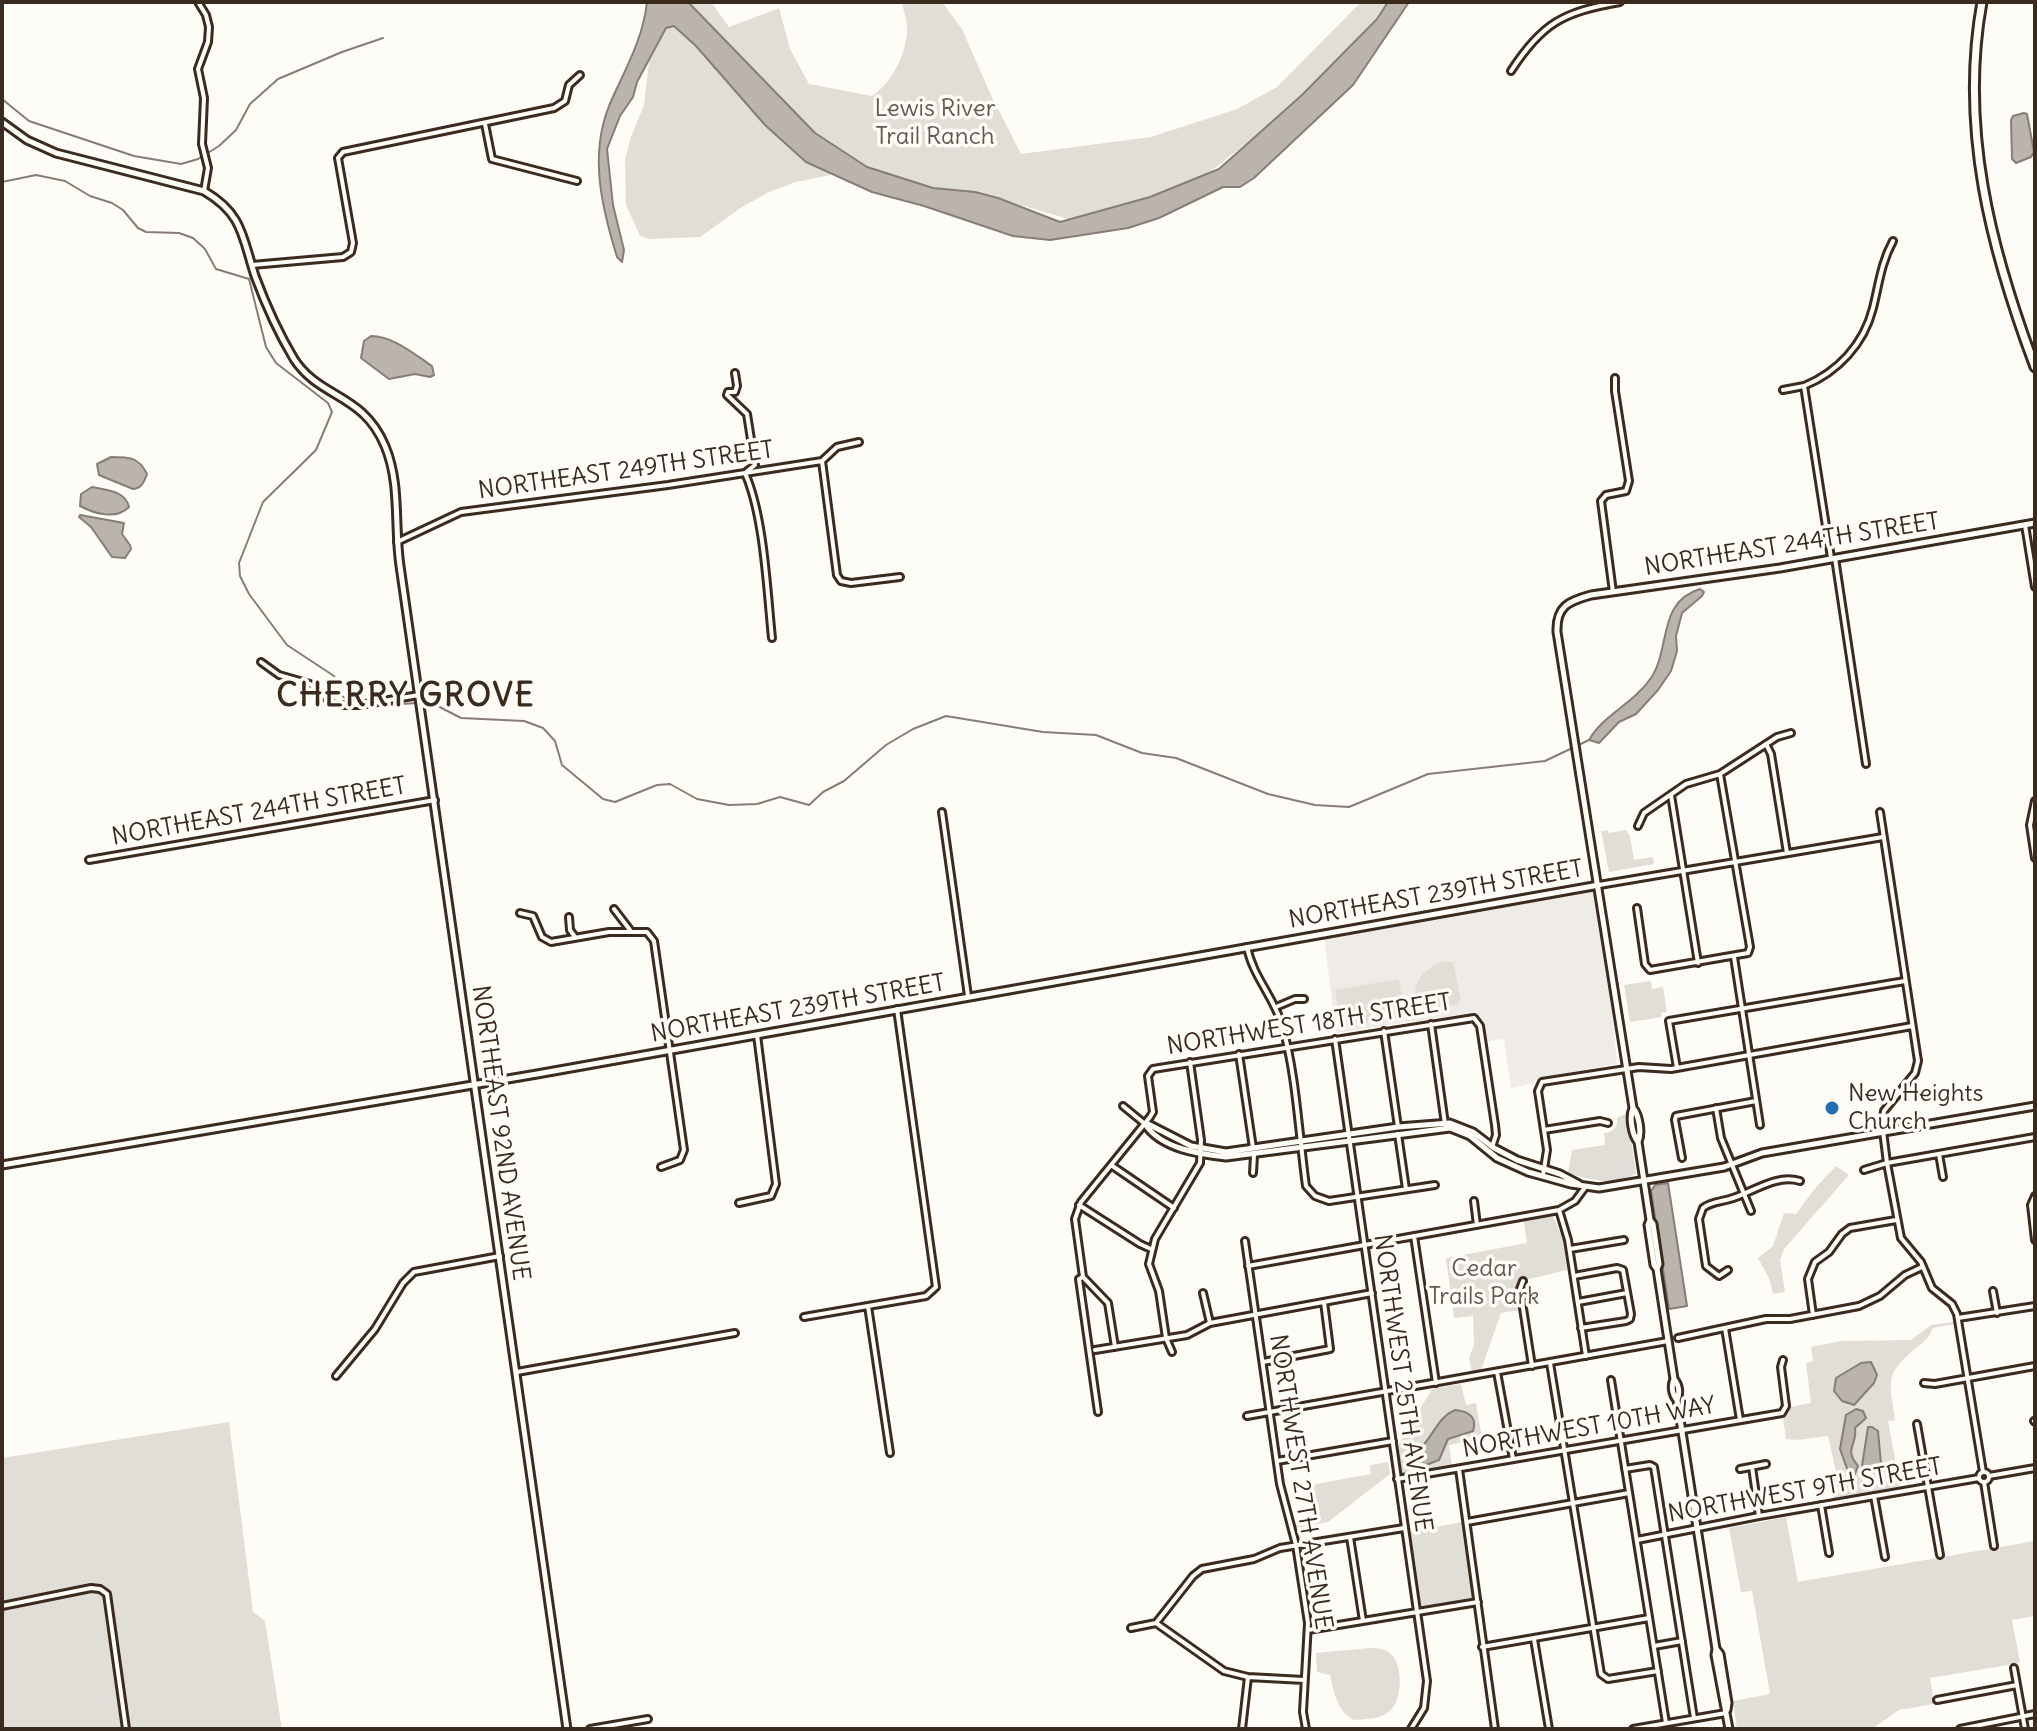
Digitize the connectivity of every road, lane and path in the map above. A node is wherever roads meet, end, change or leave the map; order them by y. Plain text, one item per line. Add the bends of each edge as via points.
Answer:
1 (198, 2) edge
2 (1620, 2) edge
3 (1982, 2) edge
4 (1511, 71) dead end
5 (580, 75) dead end
6 (2, 122) edge
7 (485, 124) junction
8 (577, 181) dead end
9 (204, 191) junction
10 (1893, 241) dead end
11 (252, 265) junction
12 (2035, 367) edge
13 (735, 373) dead end
14 (1615, 378) dead end
15 (1804, 386) junction
16 (1783, 390) dead end
17 (859, 442) dead end
18 (822, 461) junction
19 (745, 473) junction
20 (2035, 523) edge
21 (2025, 525) junction
22 (397, 542) junction
23 (1833, 559) junction
24 (900, 577) dead end
25 (2035, 587) edge
26 (1613, 592) junction
27 (772, 638) dead end
28 (261, 662) dead end
29 (419, 695) junction
30 (1791, 733) dead end
31 (1766, 744) junction
32 (1866, 764) dead end
33 (1720, 774) junction
34 (1671, 794) junction
35 (435, 800) junction
36 (2035, 801) edge
37 (942, 812) dead end
38 (1880, 812) dead end
39 (1638, 826) dead end
40 (1883, 837) junction
41 (1787, 853) junction
42 (2035, 858) edge
43 (89, 860) dead end
44 (1735, 861) junction
45 (1683, 870) junction
46 (1599, 885) junction
47 (1637, 908) dead end
48 (614, 909) dead end
49 (520, 913) dead end
50 (569, 917) dead end
51 (630, 930) junction
52 (577, 938) junction
53 (1247, 947) junction
54 (1734, 957) junction
55 (1698, 963) junction
56 (1905, 981) junction
57 (968, 996) junction
58 (1304, 999) dead end
59 (1275, 1007) junction
60 (897, 1009) junction
61 (1742, 1009) junction
62 (1431, 1024) junction
63 (1912, 1026) junction
64 (1384, 1031) junction
65 (757, 1035) junction
66 (1335, 1038) junction
67 (1287, 1046) junction
68 (669, 1050) junction
69 (1239, 1054) junction
70 (1749, 1055) junction
71 (1190, 1062) junction
72 (1677, 1068) junction
73 (1627, 1069) junction
74 (476, 1085) junction
75 (1756, 1101) junction
76 (1123, 1106) dead end
77 (2035, 1106) edge
78 (1716, 1108) junction
79 (1608, 1123) dead end
80 (1145, 1124) junction
81 (1445, 1125) junction
82 (1760, 1125) dead end
83 (1398, 1130) junction
84 (1544, 1130) junction
85 (1883, 1133) junction
86 (2035, 1137) edge
87 (1349, 1138) junction
88 (1301, 1145) junction
89 (1491, 1149) junction
90 (1201, 1152) junction
91 (1254, 1152) junction
92 (1939, 1154) junction
93 (1682, 1158) dead end
94 (1887, 1163) junction
95 (1731, 1164) junction
96 (2, 1165) edge
97 (1111, 1165) junction
98 (661, 1167) dead end
99 (1864, 1170) dead end
100 (1253, 1173) dead end
101 (1544, 1173) junction
102 (1943, 1177) dead end
103 (1644, 1181) junction
104 (1800, 1181) dead end
105 (1435, 1185) dead end
106 (1583, 1185) junction
107 (1406, 1189) junction
108 (1742, 1195) junction
109 (1358, 1196) junction
110 (2035, 1196) edge
111 (1474, 1201) dead end
112 (739, 1203) dead end
113 (1079, 1205) junction
114 (1174, 1208) junction
115 (1559, 1210) junction
116 (1751, 1211) dead end
117 (1896, 1220) junction
118 (1477, 1225) junction
119 (1414, 1236) junction
120 (1624, 1240) dead end
121 (2035, 1240) edge
122 (1245, 1241) dead end
123 (1365, 1245) junction
124 (1151, 1249) junction
125 (1570, 1249) junction
126 (500, 1256) junction
127 (1248, 1266) junction
128 (1922, 1267) junction
129 (1728, 1270) dead end
130 (1574, 1276) junction
131 (1083, 1277) junction
132 (1523, 1281) dead end
133 (1993, 1291) dead end
134 (1203, 1293) dead end
135 (1372, 1293) junction
136 (1627, 1293) junction
137 (1324, 1302) junction
138 (1578, 1302) junction
139 (868, 1306) junction
140 (2035, 1306) edge
141 (1997, 1313) junction
142 (1255, 1314) junction
143 (1813, 1315) junction
144 (804, 1317) dead end
145 (1958, 1319) junction
146 (1210, 1323) junction
147 (1725, 1327) junction
148 (1581, 1328) junction
149 (735, 1333) dead end
150 (1166, 1338) junction
151 (1678, 1338) dead end
152 (1668, 1341) junction
153 (1115, 1347) junction
154 (1095, 1350) dead end
155 (1172, 1352) dead end
156 (1586, 1356) junction
157 (1783, 1360) dead end
158 (1263, 1362) junction
159 (1550, 1363) junction
160 (1532, 1366) junction
161 (2035, 1366) edge
162 (516, 1372) junction
163 (1497, 1372) junction
164 (336, 1376) dead end
165 (1967, 1377) junction
166 (1611, 1380) dead end
167 (1436, 1383) junction
168 (1924, 1383) dead end
169 (1386, 1391) junction
170 (1270, 1411) junction
171 (1098, 1412) dead end
172 (1247, 1416) dead end
173 (1740, 1420) junction
174 (1917, 1424) dead end
175 (1681, 1430) junction
176 (1393, 1441) junction
177 (1621, 1441) junction
178 (1564, 1450) junction
179 (890, 1453) dead end
180 (1513, 1459) junction
181 (1277, 1461) junction
182 (1766, 1464) dead end
183 (1752, 1467) junction
184 (2035, 1468) edge
185 (1459, 1469) junction
186 (1625, 1469) junction
187 (1740, 1469) dead end
188 (1983, 1472) junction
189 (1989, 1476) junction
190 (1979, 1478) junction
191 (1397, 1479) junction
192 (1984, 1482) junction
193 (1928, 1486) junction
194 (1629, 1493) junction
195 (1874, 1495) junction
196 (1573, 1503) junction
197 (1821, 1505) junction
198 (1759, 1516) junction
199 (1467, 1522) junction
200 (1404, 1528) junction
201 (1697, 1528) junction
202 (1666, 1535) junction
203 (1350, 1536) junction
204 (1637, 1540) junction
205 (1296, 1545) junction
206 (1994, 1546) dead end
207 (1829, 1553) dead end
208 (1940, 1555) dead end
209 (1885, 1557) dead end
210 (1478, 1602) junction
211 (2, 1606) edge
212 (1417, 1612) junction
213 (1649, 1618) junction
214 (1363, 1621) junction
215 (1156, 1623) junction
216 (1131, 1628) dead end
217 (1593, 1628) junction
218 (1308, 1630) junction
219 (1534, 1639) junction
220 (1682, 1641) junction
221 (1654, 1646) junction
222 (1482, 1647) junction
223 (2014, 1668) dead end
224 (1658, 1671) junction
225 (1248, 1677) junction
226 (1304, 1680) junction
227 (2017, 1685) junction
228 (1937, 1700) dead end
229 (1726, 1713) junction
230 (2035, 1714) edge
231 (2023, 1717) junction
232 (1694, 1718) junction
233 (648, 1719) dead end
234 (1666, 1723) junction
235 (1990, 1726) edge
236 (126, 1729) edge
237 (567, 1729) edge
238 (590, 1729) edge
239 (1242, 1729) edge
240 (1306, 1729) edge
241 (1411, 1729) edge
242 (1495, 1729) edge
243 (1549, 1729) edge
244 (1633, 1729) edge
245 (1729, 1729) edge
246 (1960, 1729) edge
247 (2025, 1729) edge

1 - 9 street via 209,27 198,69 208,168
2 - 4 street via 1551,23
3 - 12 main road via 1974,74 1979,169 1999,265
5 - 7 street via 560,106
6 - 9 street via 56,153
7 - 8 street via 492,159
7 - 11 street via 350,149 338,158 351,252
9 - 11 street, NORTHEAST 92ND AVENUE via 237,219
10 - 15 street via 1860,339 1834,368
11 - 22 street, NORTHEAST 92ND AVENUE via 300,367 360,409 380,435 395,479
13 - 19 street via 735,392 727,395 747,414 755,465
14 - 26 street via 1629,483 1626,491 1604,496 1601,503
15 - 16 street
15 - 23 street
17 - 18 street, NORTHEAST 249TH STREET via 833,450
18 - 19 street, NORTHEAST 249TH STREET
18 - 24 street via 841,581
19 - 22 street, NORTHEAST 249TH STREET via 461,512
19 - 27 street via 758,523
20 - 21 street, NORTHEAST 244TH STREET
21 - 23 street, NORTHEAST 244TH STREET
21 - 25 street
22 - 29 street, NORTHEAST 92ND AVENUE
23 - 26 street, NORTHEAST 244TH STREET
23 - 32 street
26 - 46 street, NORTHEAST 244TH STREET via 1571,600 1559,612 1557,632
28 - 29 street via 279,675 310,684 334,705
29 - 35 street, NORTHEAST 92ND AVENUE
30 - 31 street
31 - 33 street
31 - 41 street
33 - 34 street via 1689,782
33 - 44 street
34 - 39 street via 1644,813
34 - 45 street
35 - 43 street, NORTHEAST 244TH STREET
35 - 74 street, NORTHEAST 92ND AVENUE
36 - 42 street via 2030,825
37 - 57 street
38 - 40 street
40 - 41 street
40 - 56 street
41 - 44 street
44 - 45 street
44 - 54 street via 1750,947 1748,953
45 - 46 street
45 - 55 street
46 - 53 street, NORTHEAST 239TH STREET
46 - 73 street
47 - 55 street via 1648,969
48 - 51 street
49 - 52 street via 533,916 546,941
50 - 52 street via 571,935
51 - 52 street
51 - 68 street via 647,932 654,941
53 - 57 street, NORTHEAST 239TH STREET
53 - 59 street via 1254,973
54 - 55 street
54 - 61 street
56 - 61 street
56 - 63 street
57 - 60 street, NORTHEAST 239TH STREET
58 - 59 street
59 - 67 street
60 - 65 street, NORTHEAST 239TH STREET
60 - 139 street via 936,1281 926,1296
61 - 70 street
61 - 72 street via 1669,1021
62 - 64 street, NORTHWEST 18TH STREET
62 - 81 street
62 - 89 street, NORTHWEST 18TH STREET via 1469,1017 1480,1026 1496,1135
63 - 70 street
63 - 85 street via 1915,1073 1884,1111
64 - 66 street, NORTHWEST 18TH STREET
64 - 83 street
65 - 68 street, NORTHEAST 239TH STREET
65 - 112 street via 776,1184 771,1196
66 - 67 street, NORTHWEST 18TH STREET
66 - 87 street, NORTHWEST 25TH AVENUE
67 - 69 street, NORTHWEST 18TH STREET
67 - 88 street
68 - 74 street, NORTHEAST 239TH STREET
68 - 98 street via 684,1150 680,1160
69 - 71 street, NORTHWEST 18TH STREET
69 - 91 street
70 - 72 street
70 - 75 street
71 - 80 street, NORTHWEST 18TH STREET via 1148,1071 1153,1112
71 - 90 street
72 - 73 street
73 - 84 street via 1541,1083
73 - 103 street
74 - 96 street, NORTHEAST 239TH STREET
74 - 126 street, NORTHEAST 92ND AVENUE
75 - 78 street
75 - 82 street
76 - 80 street
77 - 85 street
78 - 93 street via 1676,1116
78 - 95 street
79 - 84 street
80 - 90 street via 1164,1140
80 - 97 street
81 - 83 street
81 - 89 street
83 - 87 street
83 - 107 street
84 - 101 street
85 - 94 street
85 - 95 street via 1762,1153
86 - 92 street
87 - 88 street
87 - 109 street, NORTHWEST 25TH AVENUE
88 - 91 street
88 - 109 street via 1306,1186 1315,1196 1329,1201
89 - 101 street via 1504,1162
90 - 91 street via 1226,1157
90 - 114 street via 1195,1175
91 - 100 street
92 - 94 street
92 - 102 street
94 - 99 street
94 - 117 street
95 - 103 street
95 - 108 street
97 - 113 street
97 - 114 street
101 - 106 street
103 - 106 street via 1605,1188
103 - 152 street
104 - 108 street via 1766,1184
105 - 107 street
106 - 115 street via 1575,1201
107 - 109 street
108 - 116 street
108 - 129 street via 1709,1203 1699,1219 1706,1266 1719,1276
109 - 123 street, NORTHWEST 25TH AVENUE
110 - 121 street
111 - 118 street
113 - 124 street
113 - 131 street
114 - 124 street
115 - 118 street
115 - 125 street
117 - 128 street via 1901,1238
117 - 143 street via 1846,1231 1810,1269
118 - 119 street
119 - 123 street
119 - 167 street
120 - 125 street
122 - 127 street, NORTHWEST 27TH AVENUE
123 - 127 street
123 - 135 street, NORTHWEST 25TH AVENUE
124 - 150 street via 1149,1268 1160,1295
125 - 130 street
126 - 162 street, NORTHEAST 92ND AVENUE
126 - 164 street via 414,1272
127 - 142 street, NORTHWEST 27TH AVENUE
128 - 143 street via 1868,1303
128 - 145 street
130 - 136 street via 1621,1269
130 - 138 street
131 - 153 street via 1108,1303
131 - 171 street via 1079,1279
132 - 160 street
133 - 141 street
134 - 146 street
135 - 137 street
135 - 169 street, NORTHWEST 25TH AVENUE
136 - 138 street
136 - 148 street via 1630,1319
137 - 142 street
137 - 158 street via 1328,1351
138 - 148 street
139 - 144 street
139 - 179 street
140 - 141 street
141 - 145 street
142 - 146 street
142 - 158 street, NORTHWEST 27TH AVENUE
143 - 147 street
145 - 165 street
146 - 150 street
147 - 151 street
147 - 173 street
148 - 156 street
149 - 162 street
150 - 153 street
150 - 155 street
152 - 156 street
152 - 175 street
153 - 154 street
156 - 159 street
157 - 173 street, NORTHWEST 10TH WAY via 1786,1410
158 - 170 street, NORTHWEST 27TH AVENUE
159 - 160 street
159 - 178 street
160 - 163 street
161 - 165 street
162 - 237 street, NORTHEAST 92ND AVENUE
163 - 167 street
163 - 180 street
165 - 168 street
165 - 188 street
166 - 177 street
167 - 169 street
169 - 170 street
169 - 176 street, NORTHWEST 25TH AVENUE
170 - 172 street
170 - 181 street, NORTHWEST 27TH AVENUE
173 - 175 street, NORTHWEST 10TH WAY
174 - 193 street
175 - 177 street, NORTHWEST 10TH WAY
175 - 201 street
176 - 181 street
176 - 191 street, NORTHWEST 25TH AVENUE
177 - 178 street, NORTHWEST 10TH WAY
177 - 186 street
178 - 180 street, NORTHWEST 10TH WAY
178 - 196 street
180 - 185 street, NORTHWEST 10TH WAY
181 - 205 street, NORTHWEST 27TH AVENUE
182 - 183 street
183 - 187 street
183 - 198 street
184 - 189 street
185 - 191 street, NORTHWEST 10TH WAY
185 - 199 street
186 - 194 street
186 - 202 street via 1654,1467
188 - 189 street
188 - 190 street
189 - 192 street
190 - 192 street
190 - 193 street, NORTHWEST 9TH STREET
191 - 200 street, NORTHWEST 25TH AVENUE
192 - 206 street
193 - 195 street, NORTHWEST 9TH STREET
193 - 208 street
194 - 196 street
194 - 204 street
195 - 197 street, NORTHWEST 9TH STREET
195 - 209 street
196 - 199 street
196 - 217 street
197 - 198 street, NORTHWEST 9TH STREET
197 - 207 street
198 - 201 street, NORTHWEST 9TH STREET
199 - 210 street
200 - 203 street
200 - 212 street, NORTHWEST 25TH AVENUE
201 - 202 street, NORTHWEST 9TH STREET
201 - 229 street
202 - 204 street, NORTHWEST 9TH STREET
202 - 220 street
203 - 205 street
203 - 214 street
204 - 213 street
205 - 215 street via 1198,1571
205 - 218 street, NORTHWEST 27TH AVENUE
210 - 212 street
210 - 222 street
211 - 236 street via 91,1588 107,1594
212 - 214 street
212 - 241 street, NORTHWEST 25TH AVENUE via 1427,1698
213 - 217 street
213 - 221 street
214 - 218 street
215 - 216 street
215 - 225 street via 1224,1671
217 - 219 street
217 - 224 street via 1604,1679
218 - 226 street, NORTHWEST 27TH AVENUE
219 - 222 street
219 - 243 street
220 - 221 street
220 - 232 street
221 - 224 street
222 - 242 street
223 - 227 street
224 - 234 street
225 - 226 street
225 - 239 street
226 - 240 street, NORTHWEST 27TH AVENUE
227 - 228 street
227 - 231 street
229 - 232 street
229 - 245 street
230 - 231 street
231 - 235 street
231 - 247 street
232 - 234 street
233 - 238 street
234 - 244 street
235 - 246 street

